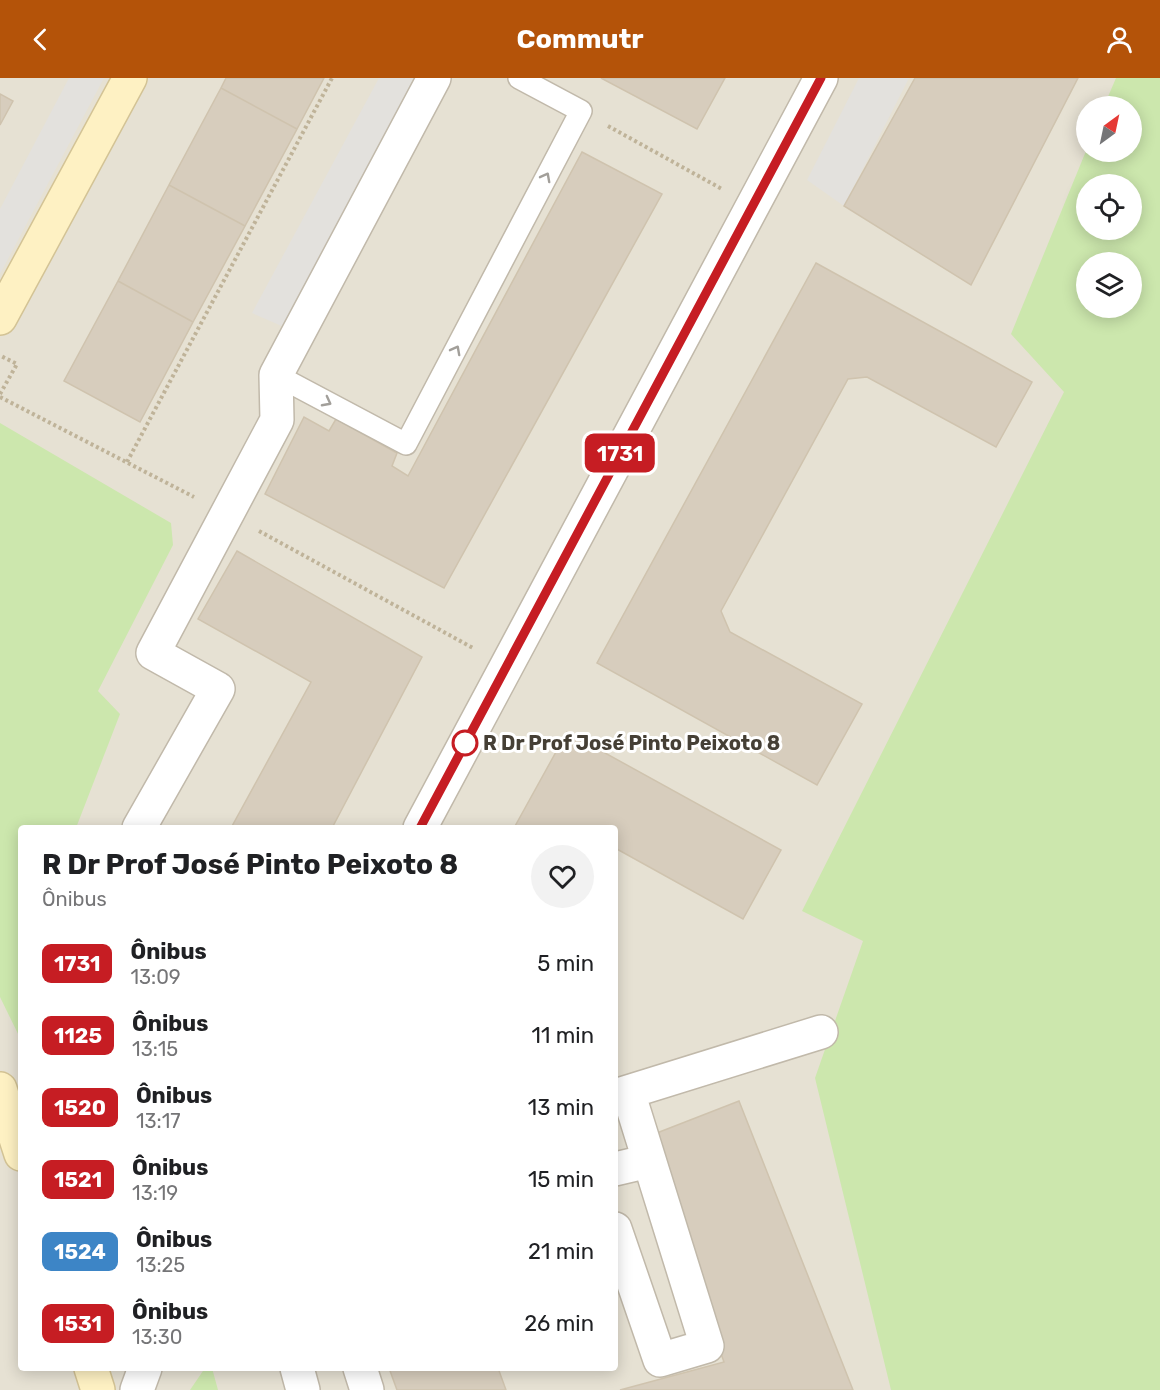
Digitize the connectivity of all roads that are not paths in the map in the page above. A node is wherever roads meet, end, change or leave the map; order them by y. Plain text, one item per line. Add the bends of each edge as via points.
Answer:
1 (130, 78) edge
2 (434, 78) edge
3 (519, 78) edge
4 (821, 78) edge
5 (0, 318) edge
6 (276, 375) junction
7 (141, 825) edge
8 (422, 825) edge
9 (821, 1032) dead end
10 (0, 1089) edge
11 (621, 1094) edge
12 (18, 1145) edge
13 (649, 1161) junction
14 (618, 1168) edge
15 (618, 1238) edge
16 (92, 1371) edge
17 (144, 1371) edge
18 (298, 1371) edge
19 (361, 1371) edge
20 (98, 1390) edge
21 (136, 1390) edge
22 (303, 1390) edge
23 (367, 1390) edge

1 - 5 street
2 - 6 street
6 -> 3 lane via 406,444 581,111
4 - 8 street
6 - 7 street via 277,420 153,653 218,689
9 - 11 street
10 - 12 street
11 - 13 street
13 - 14 street
13 - 15 street via 707,1346 660,1360
16 - 20 street
17 - 21 street
18 - 22 street
19 - 23 street

